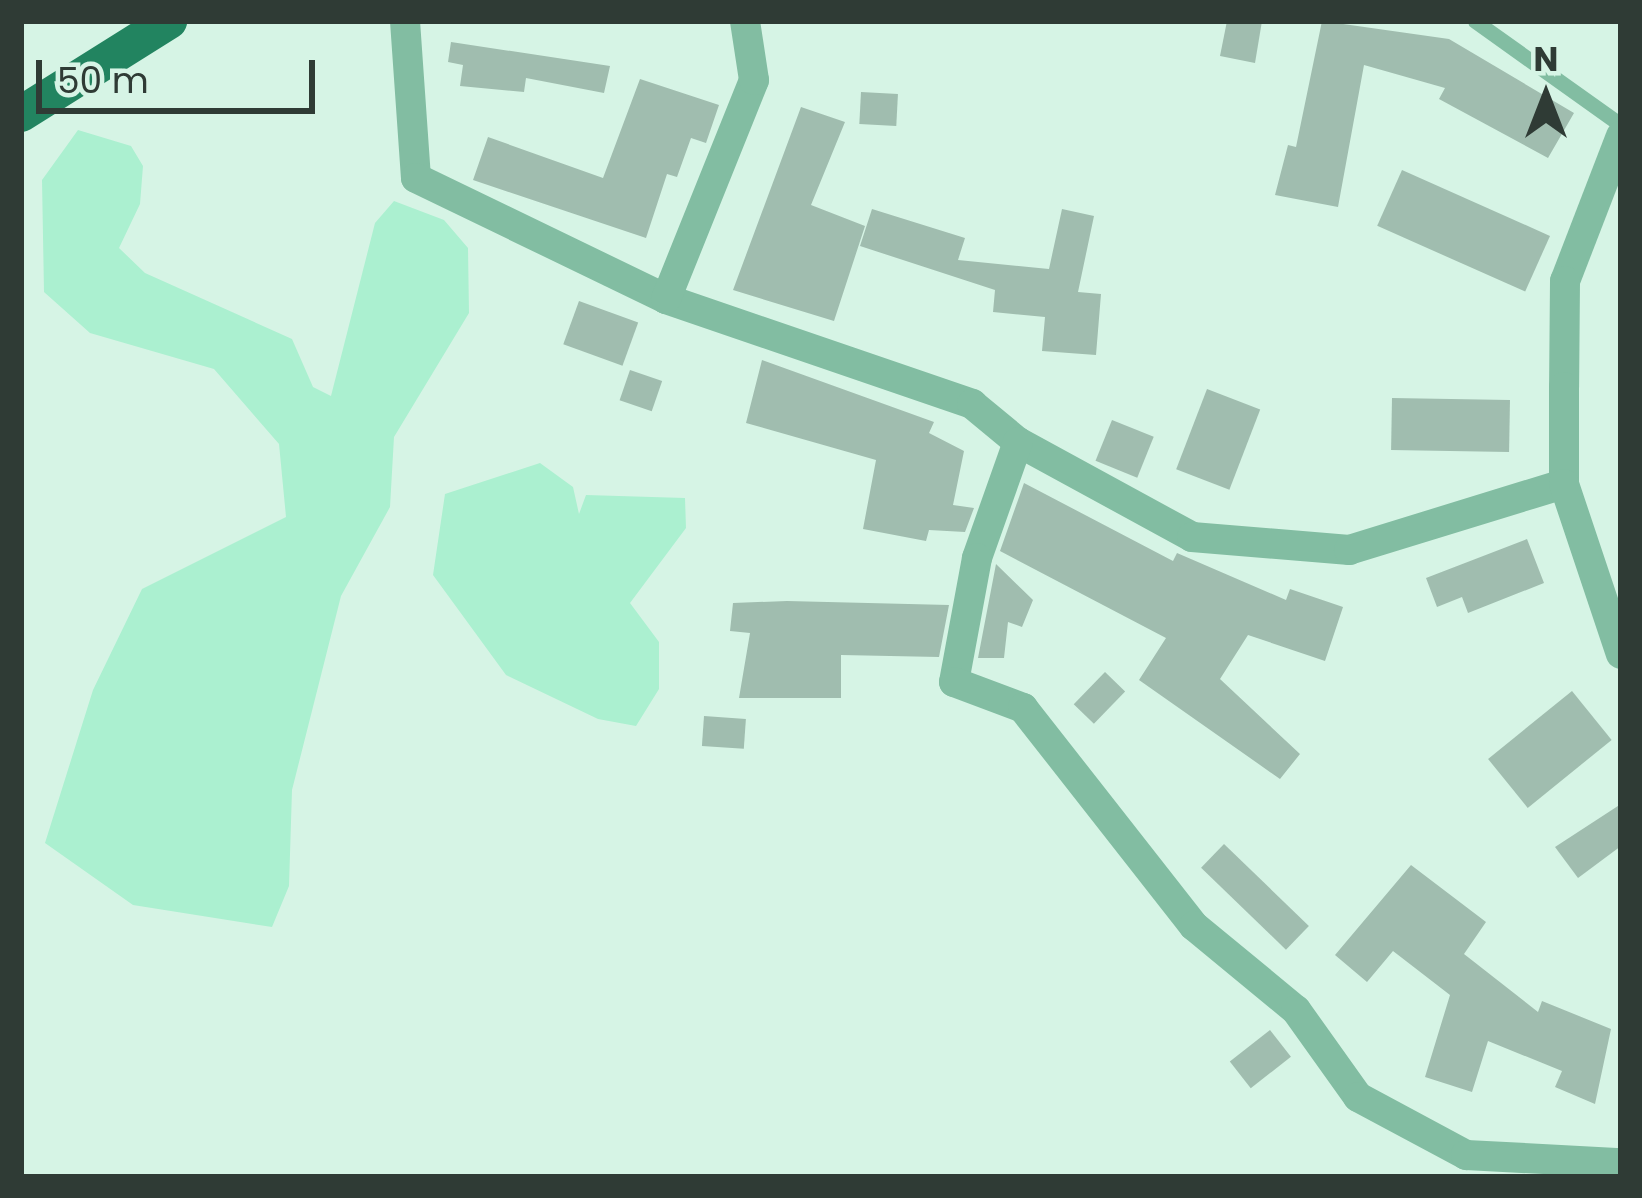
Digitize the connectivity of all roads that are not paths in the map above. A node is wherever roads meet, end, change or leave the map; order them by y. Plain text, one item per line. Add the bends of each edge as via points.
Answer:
1 (169, 21) edge
2 (405, 21) edge
3 (745, 21) edge
4 (1475, 21) edge
5 (21, 114) edge
6 (1621, 125) edge
7 (1621, 136) edge
8 (665, 299) junction
9 (1018, 442) junction
10 (1564, 484) junction
11 (1621, 654) edge
12 (1621, 1163) edge

1 - 5 highway
2 - 8 street via 416,178
3 - 8 street via 754,80
4 - 6 lane
7 - 10 street via 1565,281
8 - 9 street via 972,404
9 - 10 street via 1192,537 1349,550
9 - 12 street via 977,558 954,682 1023,708 1194,926 1296,1010 1358,1096 1466,1154
10 - 11 street

